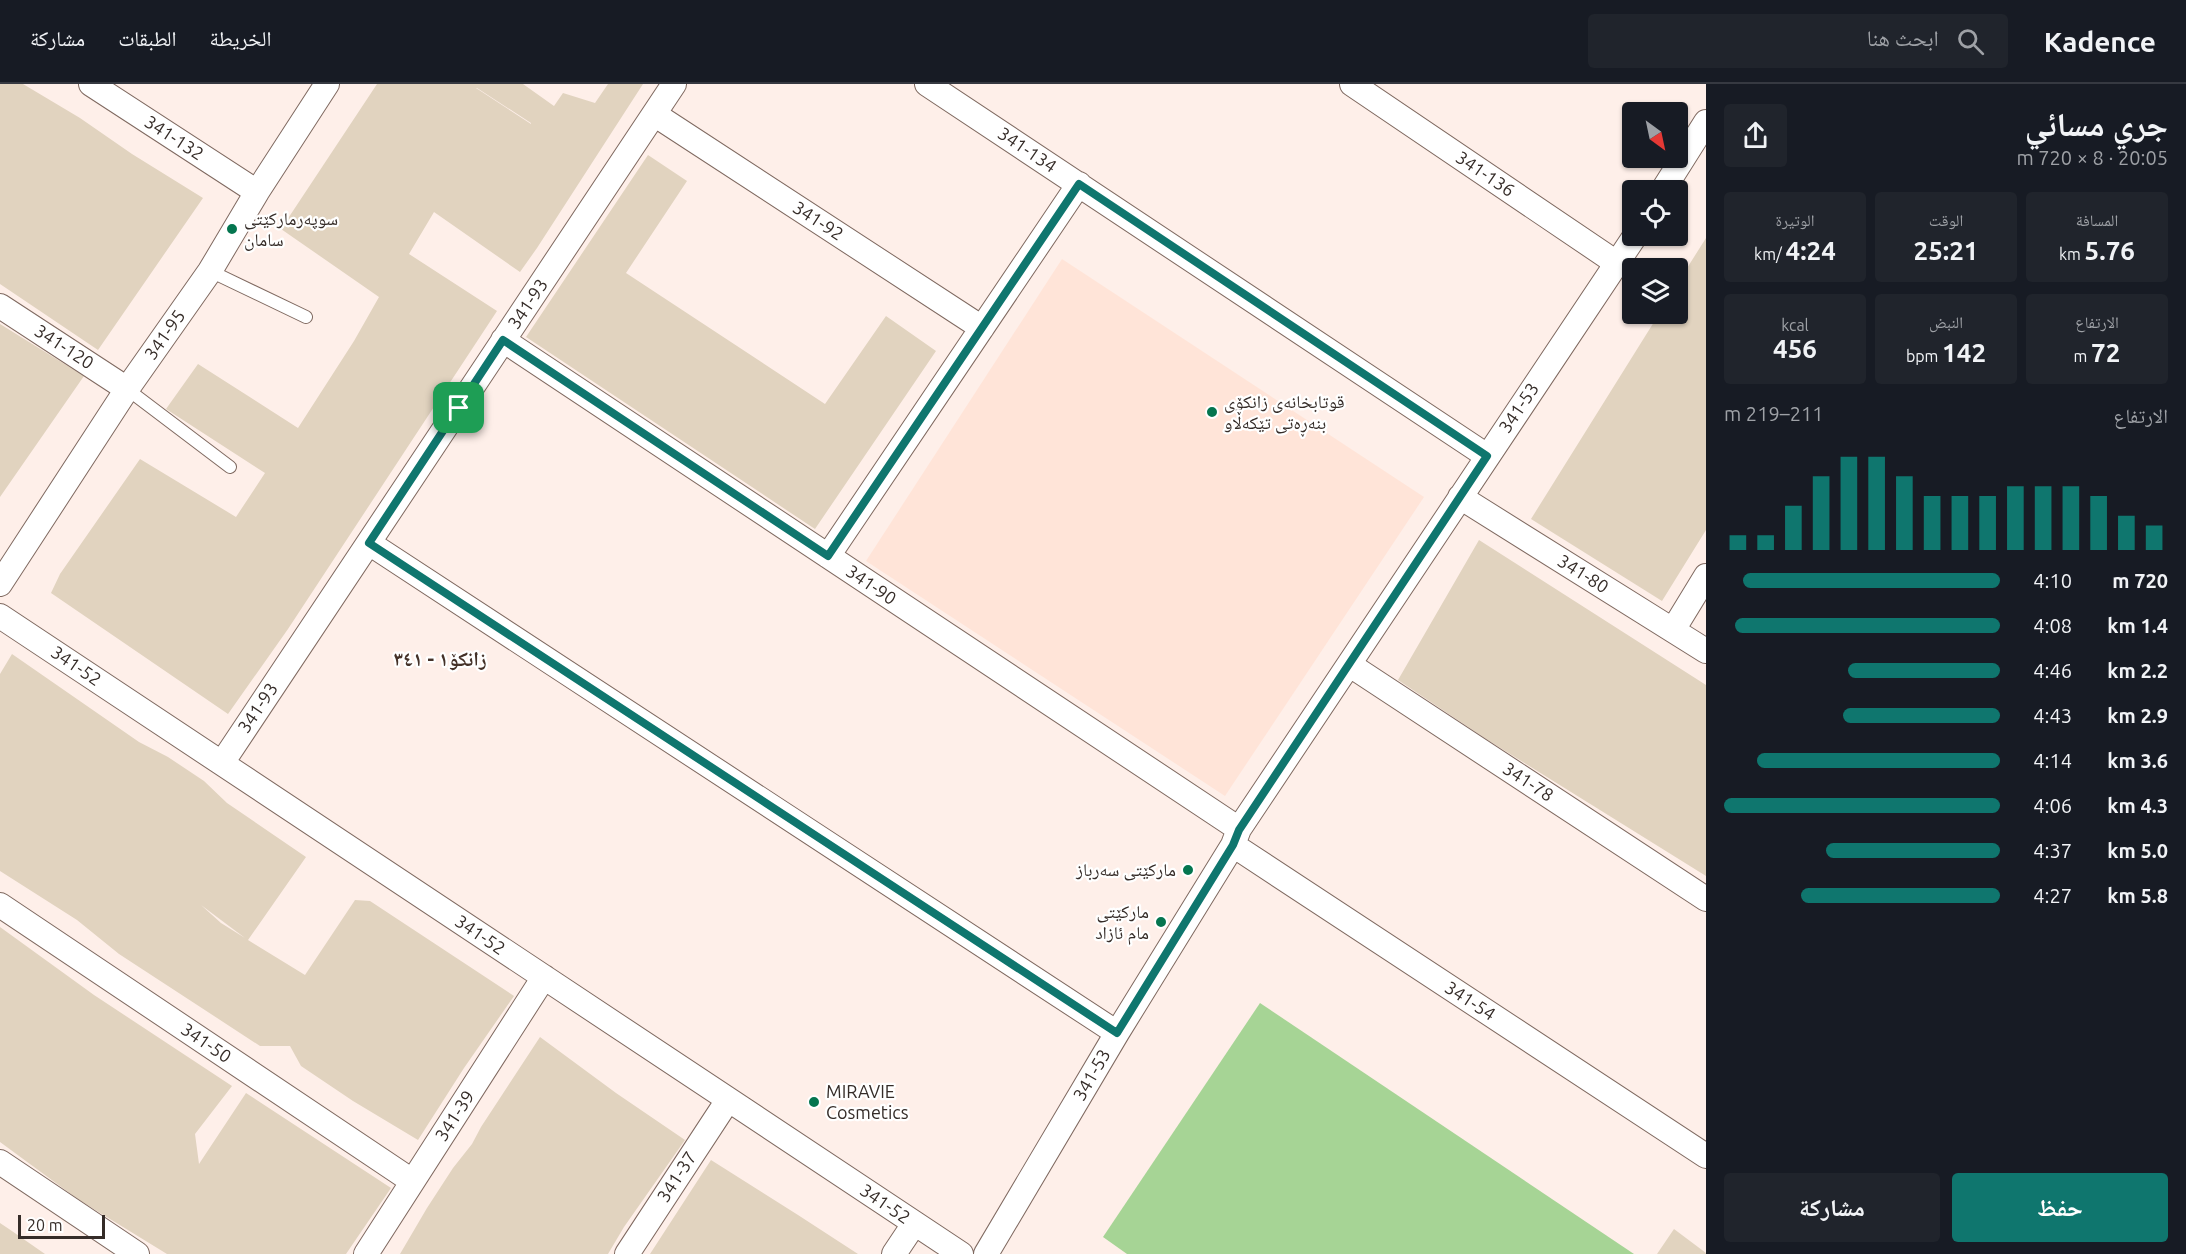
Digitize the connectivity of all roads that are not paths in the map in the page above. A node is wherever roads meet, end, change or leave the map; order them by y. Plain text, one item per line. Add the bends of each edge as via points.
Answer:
1 (91, 84) edge
2 (327, 84) edge
3 (674, 84) edge
4 (929, 84) edge
5 (1352, 84) edge
6 (654, 114) junction
7 (1706, 122) edge
8 (1669, 180) edge
9 (1079, 184) junction
10 (257, 192) junction
11 (1629, 246) edge
12 (1618, 264) junction
13 (210, 271) junction
14 (0, 306) edge
15 (306, 317) dead end
16 (981, 328) junction
17 (503, 340) junction
18 (127, 389) junction
19 (1487, 456) junction
20 (230, 467) dead end
21 (1460, 497) junction
22 (369, 543) junction
23 (828, 556) junction
24 (2, 576) edge
25 (1706, 576) edge
26 (0, 616) edge
27 (1673, 630) junction
28 (1706, 651) edge
29 (1350, 664) junction
30 (222, 763) junction
31 (1236, 837) junction
32 (1706, 899) edge
33 (0, 905) edge
34 (544, 977) junction
35 (1117, 1033) junction
36 (728, 1100) junction
37 (1706, 1156) edge
38 (0, 1162) edge
39 (412, 1182) junction
40 (914, 1224) junction
41 (108, 1246) edge
42 (137, 1254) edge
43 (366, 1254) edge
44 (627, 1254) edge
45 (894, 1254) edge
46 (961, 1254) edge
47 (986, 1254) edge

1 - 10 street, 341-132
2 - 10 street, 341-95
3 - 6 street, 341-93
4 - 9 street, 341-134
5 - 12 street, 341-136
6 - 16 street, 341-92
6 - 17 street, 341-93
7 - 8 street
9 - 16 street
9 - 19 street, 341-134
10 - 13 street, 341-95
11 - 12 street, 341-53
12 - 19 street, 341-53
13 - 15 lane
13 - 18 street, 341-95
14 - 18 street, 341-120
16 - 23 street
17 - 22 street, 341-93
17 - 23 street, 341-90
18 - 20 lane
18 - 24 street, 341-95
19 - 21 street, 341-53
21 - 27 street, 341-80
21 - 29 street, 341-53
22 - 30 street, 341-93
22 - 35 street
23 - 31 street, 341-90
25 - 27 street
26 - 30 street, 341-52
27 - 28 street, 341-80
29 - 31 street, 341-53
29 - 32 street, 341-78
30 - 34 street, 341-52
31 - 35 street, 341-53
31 - 37 street, 341-54
33 - 39 street, 341-50
34 - 36 street, 341-52
34 - 39 street, 341-39
35 - 47 street, 341-53
36 - 40 street, 341-52
36 - 44 street, 341-37
38 - 41 street
39 - 43 street, 341-39
40 - 45 street
40 - 46 street, 341-52
41 - 42 street

